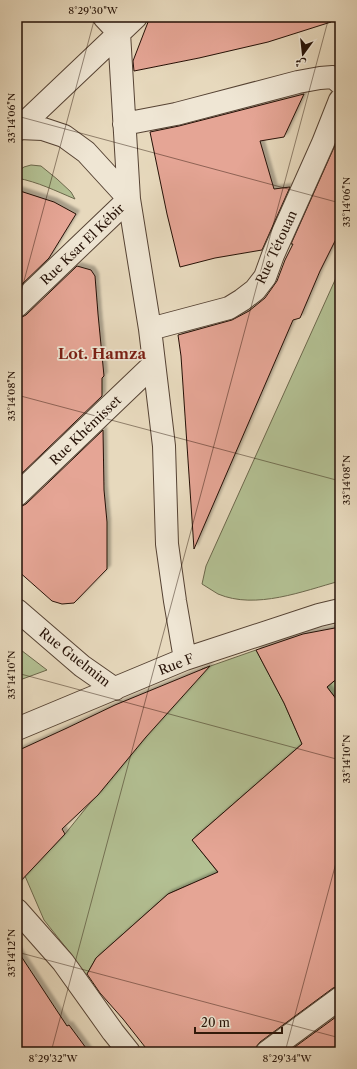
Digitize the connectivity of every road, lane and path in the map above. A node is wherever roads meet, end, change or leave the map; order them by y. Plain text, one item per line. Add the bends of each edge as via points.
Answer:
1 (104, 17) edge
2 (136, 17) edge
3 (119, 33) junction
4 (340, 83) edge
5 (340, 100) edge
6 (124, 124) junction
7 (18, 129) edge
8 (129, 199) junction
9 (17, 306) edge
10 (150, 329) junction
11 (154, 364) junction
12 (17, 495) edge
13 (17, 610) edge
14 (340, 610) edge
15 (185, 659) junction
16 (115, 689) junction
17 (17, 729) edge
18 (17, 910) edge
19 (340, 998) edge
20 (129, 1052) edge
21 (267, 1052) edge

1 - 3 street
2 - 3 street
3 - 6 street
3 - 7 street
4 - 6 street via 333,77 298,82 176,114
5 - 10 street, Rue Tétouan via 265,277 255,290 229,308
6 - 8 street
7 - 8 street via 43,130 64,136 86,152
8 - 9 street, Rue Ksar El Kébir
8 - 10 street
10 - 11 street
11 - 12 street, Rue Khémisset
11 - 15 street via 164,446 167,544
13 - 16 street, Rue Guelmim via 82,666
14 - 15 street, Rue F
15 - 16 street, Rue F
16 - 17 street, Rue F
18 - 20 street via 63,962
19 - 21 street

